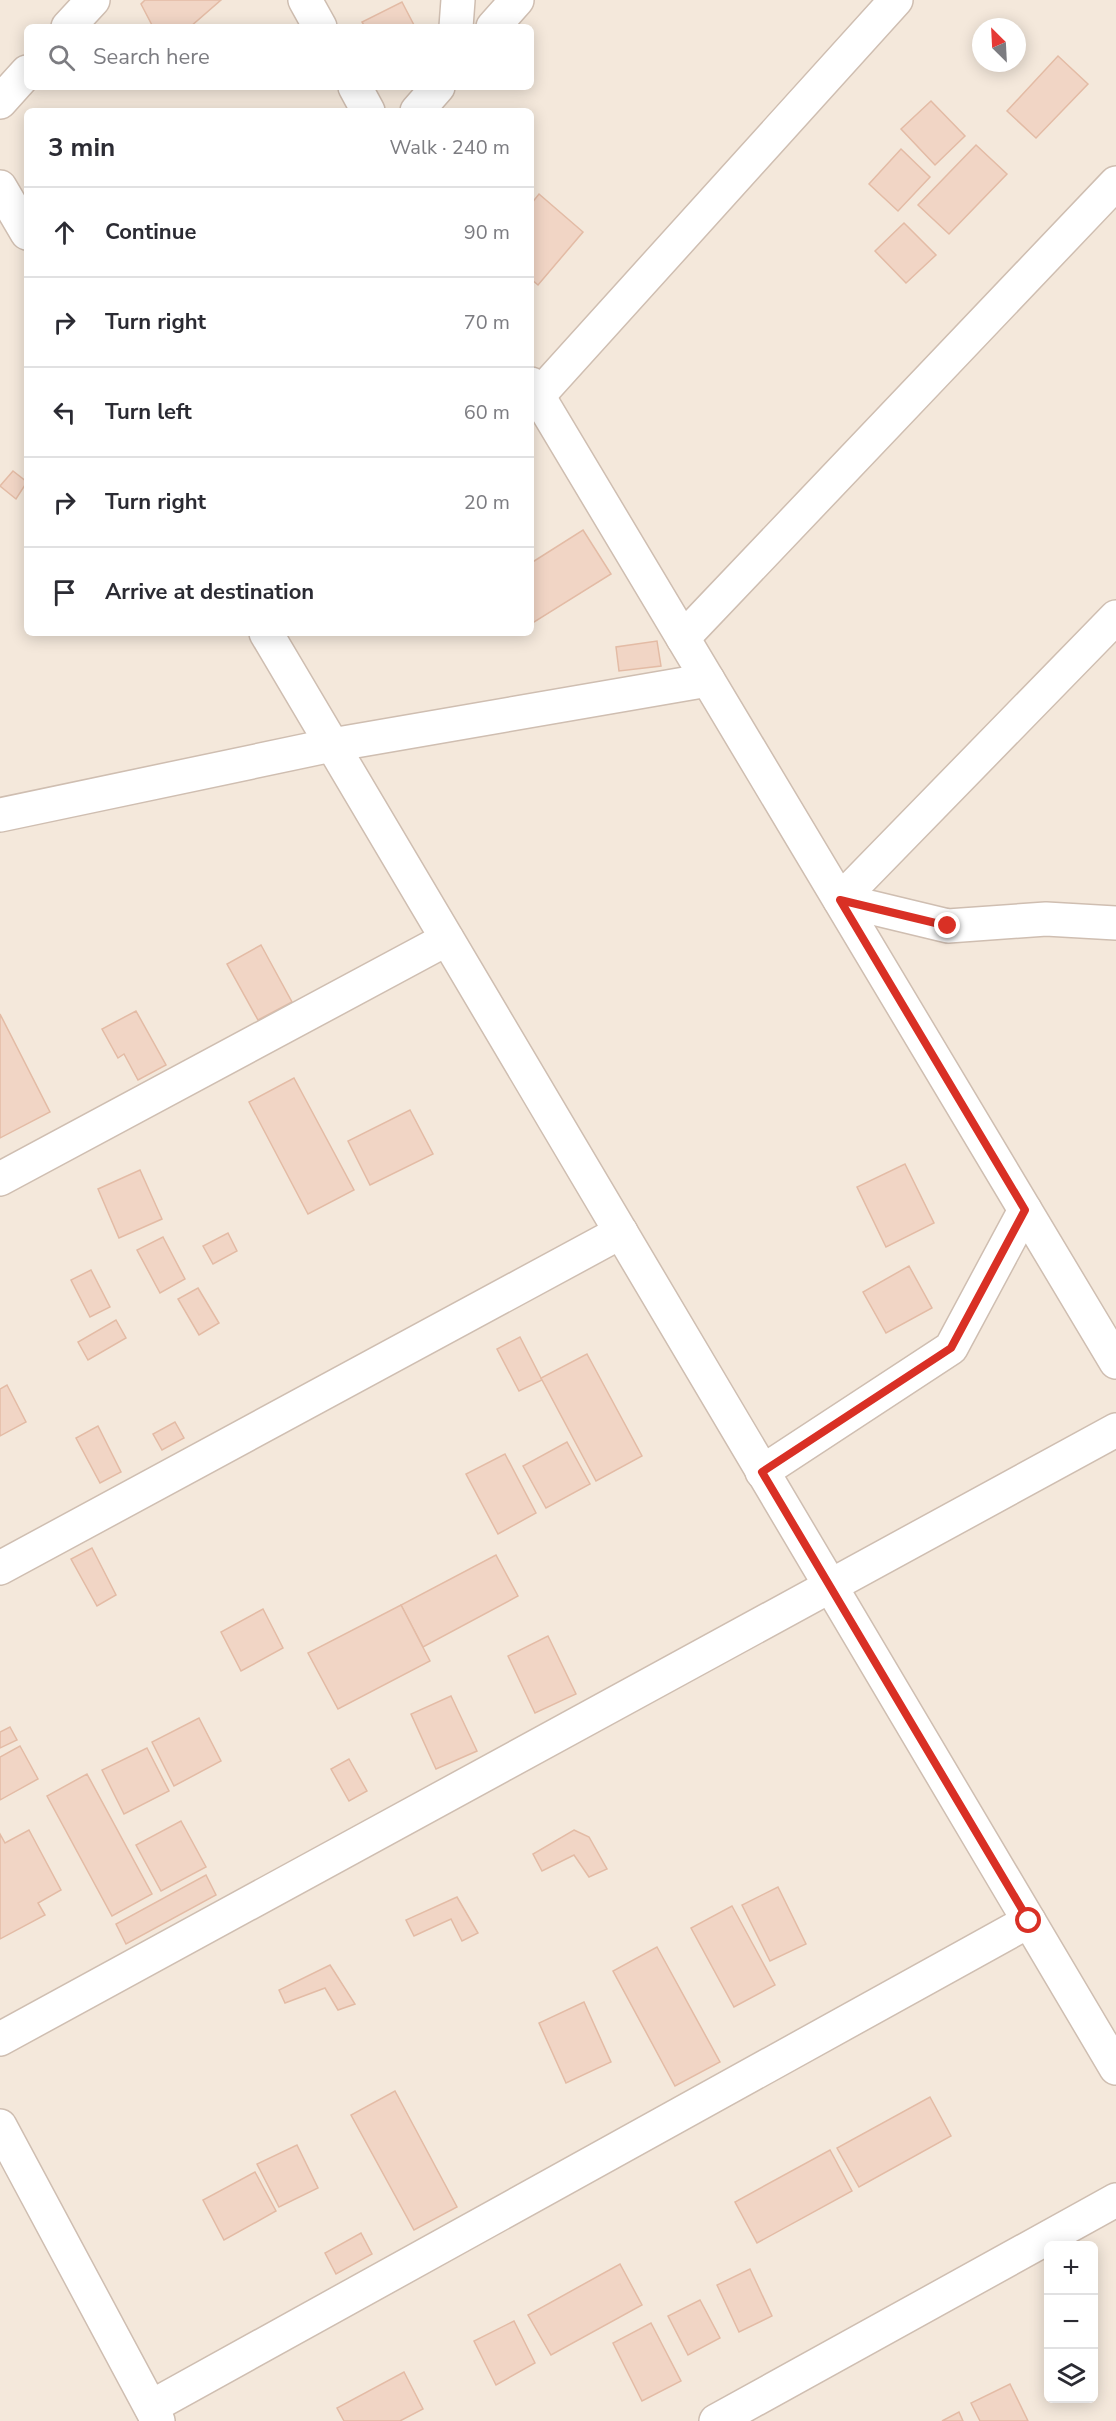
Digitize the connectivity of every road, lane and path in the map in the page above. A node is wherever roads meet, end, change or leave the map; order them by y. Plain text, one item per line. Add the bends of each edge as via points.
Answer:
1 (93, 0) edge
2 (305, 0) edge
3 (458, 0) edge
4 (517, 0) edge
5 (896, 0) edge
6 (71, 24) edge
7 (318, 24) edge
8 (456, 24) edge
9 (496, 24) edge
10 (24, 75) edge
11 (357, 90) edge
12 (435, 90) edge
13 (0, 102) edge
14 (366, 108) edge
15 (420, 108) edge
16 (1116, 183) edge
17 (0, 187) edge
18 (24, 227) edge
19 (535, 390) edge
20 (1116, 618) edge
21 (268, 636) edge
22 (683, 638) junction
23 (708, 680) junction
24 (332, 745) junction
25 (0, 815) edge
26 (840, 900) junction
27 (1116, 923) edge
28 (447, 939) junction
29 (0, 1179) edge
30 (1025, 1210) junction
31 (621, 1233) junction
32 (1116, 1362) edge
33 (1116, 1430) edge
34 (762, 1472) junction
35 (0, 1568) edge
36 (831, 1586) junction
37 (1029, 1921) junction
38 (0, 2039) edge
39 (1116, 2068) edge
40 (0, 2126) edge
41 (1116, 2200) edge
42 (154, 2414) edge
43 (716, 2421) edge

1 - 6 street
2 - 7 street
3 - 8 street
4 - 9 street
5 - 19 street
10 - 13 street
11 - 14 street
12 - 15 street
16 - 22 street
17 - 18 street
19 - 22 street
20 - 26 street
21 - 24 street
22 - 23 street
23 - 24 street
23 - 26 street
24 - 25 street
24 - 28 street
26 - 27 street via 948,926 1046,919
26 - 30 street
28 - 29 street
28 - 31 street
30 - 32 street
30 - 34 street via 951,1348
31 - 34 street
31 - 35 street
33 - 36 street
34 - 36 street
36 - 37 street
36 - 38 street
37 - 39 street
37 - 42 street
40 - 42 street
41 - 43 street

